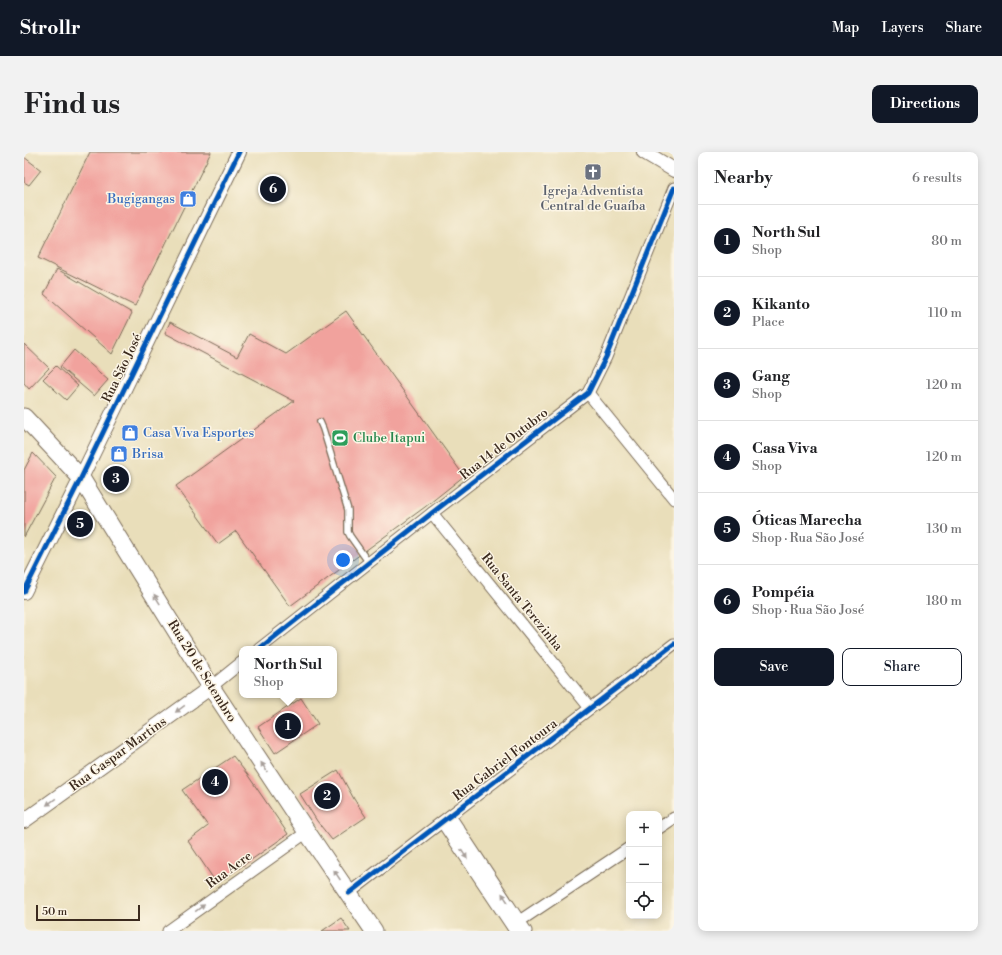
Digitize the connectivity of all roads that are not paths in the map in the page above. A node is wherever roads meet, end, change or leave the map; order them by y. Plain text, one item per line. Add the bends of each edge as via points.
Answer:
1 (239, 152) edge
2 (644, 152) edge
3 (674, 170) edge
4 (674, 188) edge
5 (588, 393) junction
6 (24, 417) edge
7 (320, 422) dead end
8 (81, 478) junction
9 (674, 499) edge
10 (432, 513) junction
11 (369, 563) junction
12 (24, 592) edge
13 (674, 644) edge
14 (263, 646) edge
15 (239, 664) edge
16 (211, 687) junction
17 (590, 708) junction
18 (674, 818) edge
19 (446, 819) junction
20 (24, 821) edge
21 (662, 826) edge
22 (307, 832) junction
23 (626, 850) edge
24 (349, 893) junction
25 (516, 926) edge
26 (168, 931) edge
27 (374, 931) edge
28 (526, 931) edge

1 - 8 street, Rua São José
2 - 3 street
4 - 5 street, Rua 14 de Outubro via 606,357
5 - 9 street
5 - 10 street, Rua 14 de Outubro
6 - 8 main road, Rua 20 de Setembro
7 - 11 lane via 348,510 348,532
8 - 12 street, Rua São José
16 -> 8 main road, Rua 20 de Setembro
10 - 11 street, Rua 14 de Outubro
10 - 17 street, Rua Santa Terezinha
11 - 14 street, Rua 14 de Outubro
13 - 17 street, Rua Gabriel Fontoura
15 - 16 street
16 -> 20 street, Rua Gaspar Martins
22 -> 16 main road, Rua 20 de Setembro
17 - 19 street, Rua Gabriel Fontoura
18 - 21 street
19 - 24 street, Rua Gabriel Fontoura
19 - 25 street
24 -> 22 main road, Rua 20 de Setembro
26 -> 22 street, Rua Acre
23 - 25 street
24 - 27 main road, Rua 20 de Setembro
25 - 28 street

